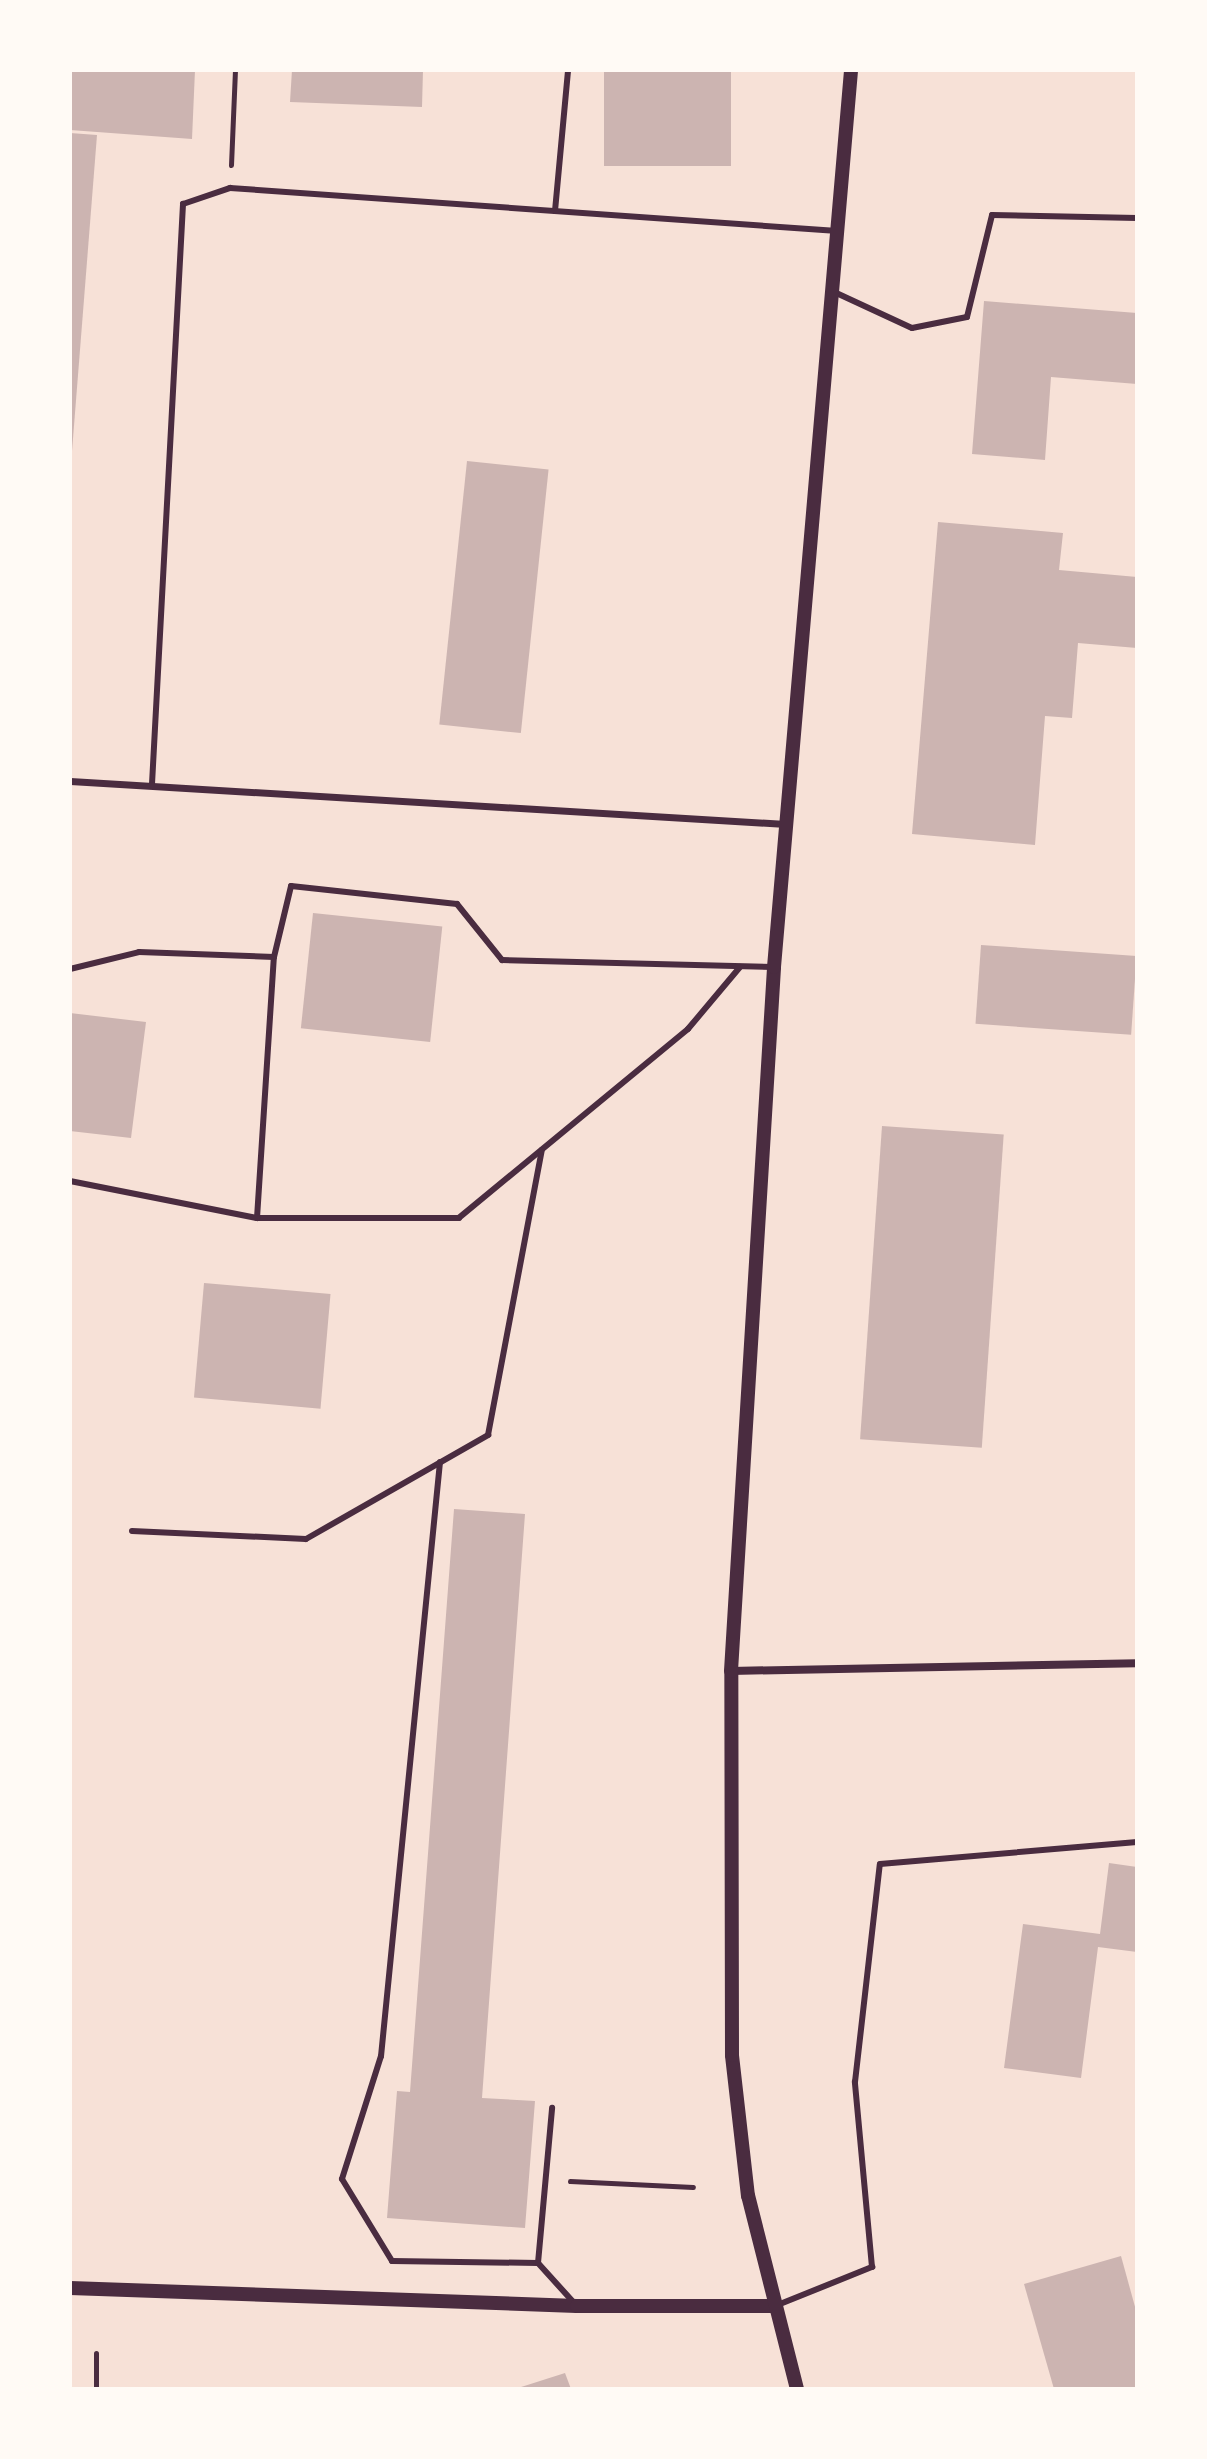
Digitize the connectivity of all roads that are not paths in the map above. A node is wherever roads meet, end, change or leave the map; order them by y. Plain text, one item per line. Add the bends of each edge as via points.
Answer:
1 (568, 70) edge
2 (851, 70) edge
3 (555, 211) junction
4 (1137, 218) edge
5 (837, 231) junction
6 (832, 291) junction
7 (70, 781) edge
8 (152, 784) junction
9 (786, 824) junction
10 (274, 957) junction
11 (740, 967) junction
12 (774, 967) junction
13 (70, 969) edge
14 (542, 1150) junction
15 (70, 1181) edge
16 (257, 1218) junction
17 (440, 1462) junction
18 (132, 1531) dead end
19 (1137, 1663) edge
20 (731, 1671) junction
21 (1137, 1842) edge
22 (552, 2108) dead end
23 (538, 2263) junction
24 (70, 2288) edge
25 (577, 2306) junction
26 (775, 2306) junction
27 (797, 2389) edge

1 - 3 lane
2 - 5 street
3 - 5 lane
3 - 8 lane via 230,188 183,204
4 - 6 lane via 992,215 967,317 912,328
5 - 6 street
6 - 9 street
7 - 8 street
8 - 9 street
9 - 12 street
10 - 11 lane via 291,886 457,904 502,960
10 - 13 lane via 139,952
10 - 16 lane
11 - 12 lane
11 - 14 lane via 688,1029
12 - 20 street
14 - 16 lane via 459,1218
14 - 17 lane via 488,1435
15 - 16 lane
17 - 18 lane via 306,1539
17 - 23 lane via 381,2056 342,2179 392,2261
19 - 20 street
20 - 26 street via 732,2055 748,2196
21 - 26 lane via 880,1864 855,2082 872,2267
22 - 23 lane
23 - 25 lane
24 - 25 street
25 - 26 street
26 - 27 street

